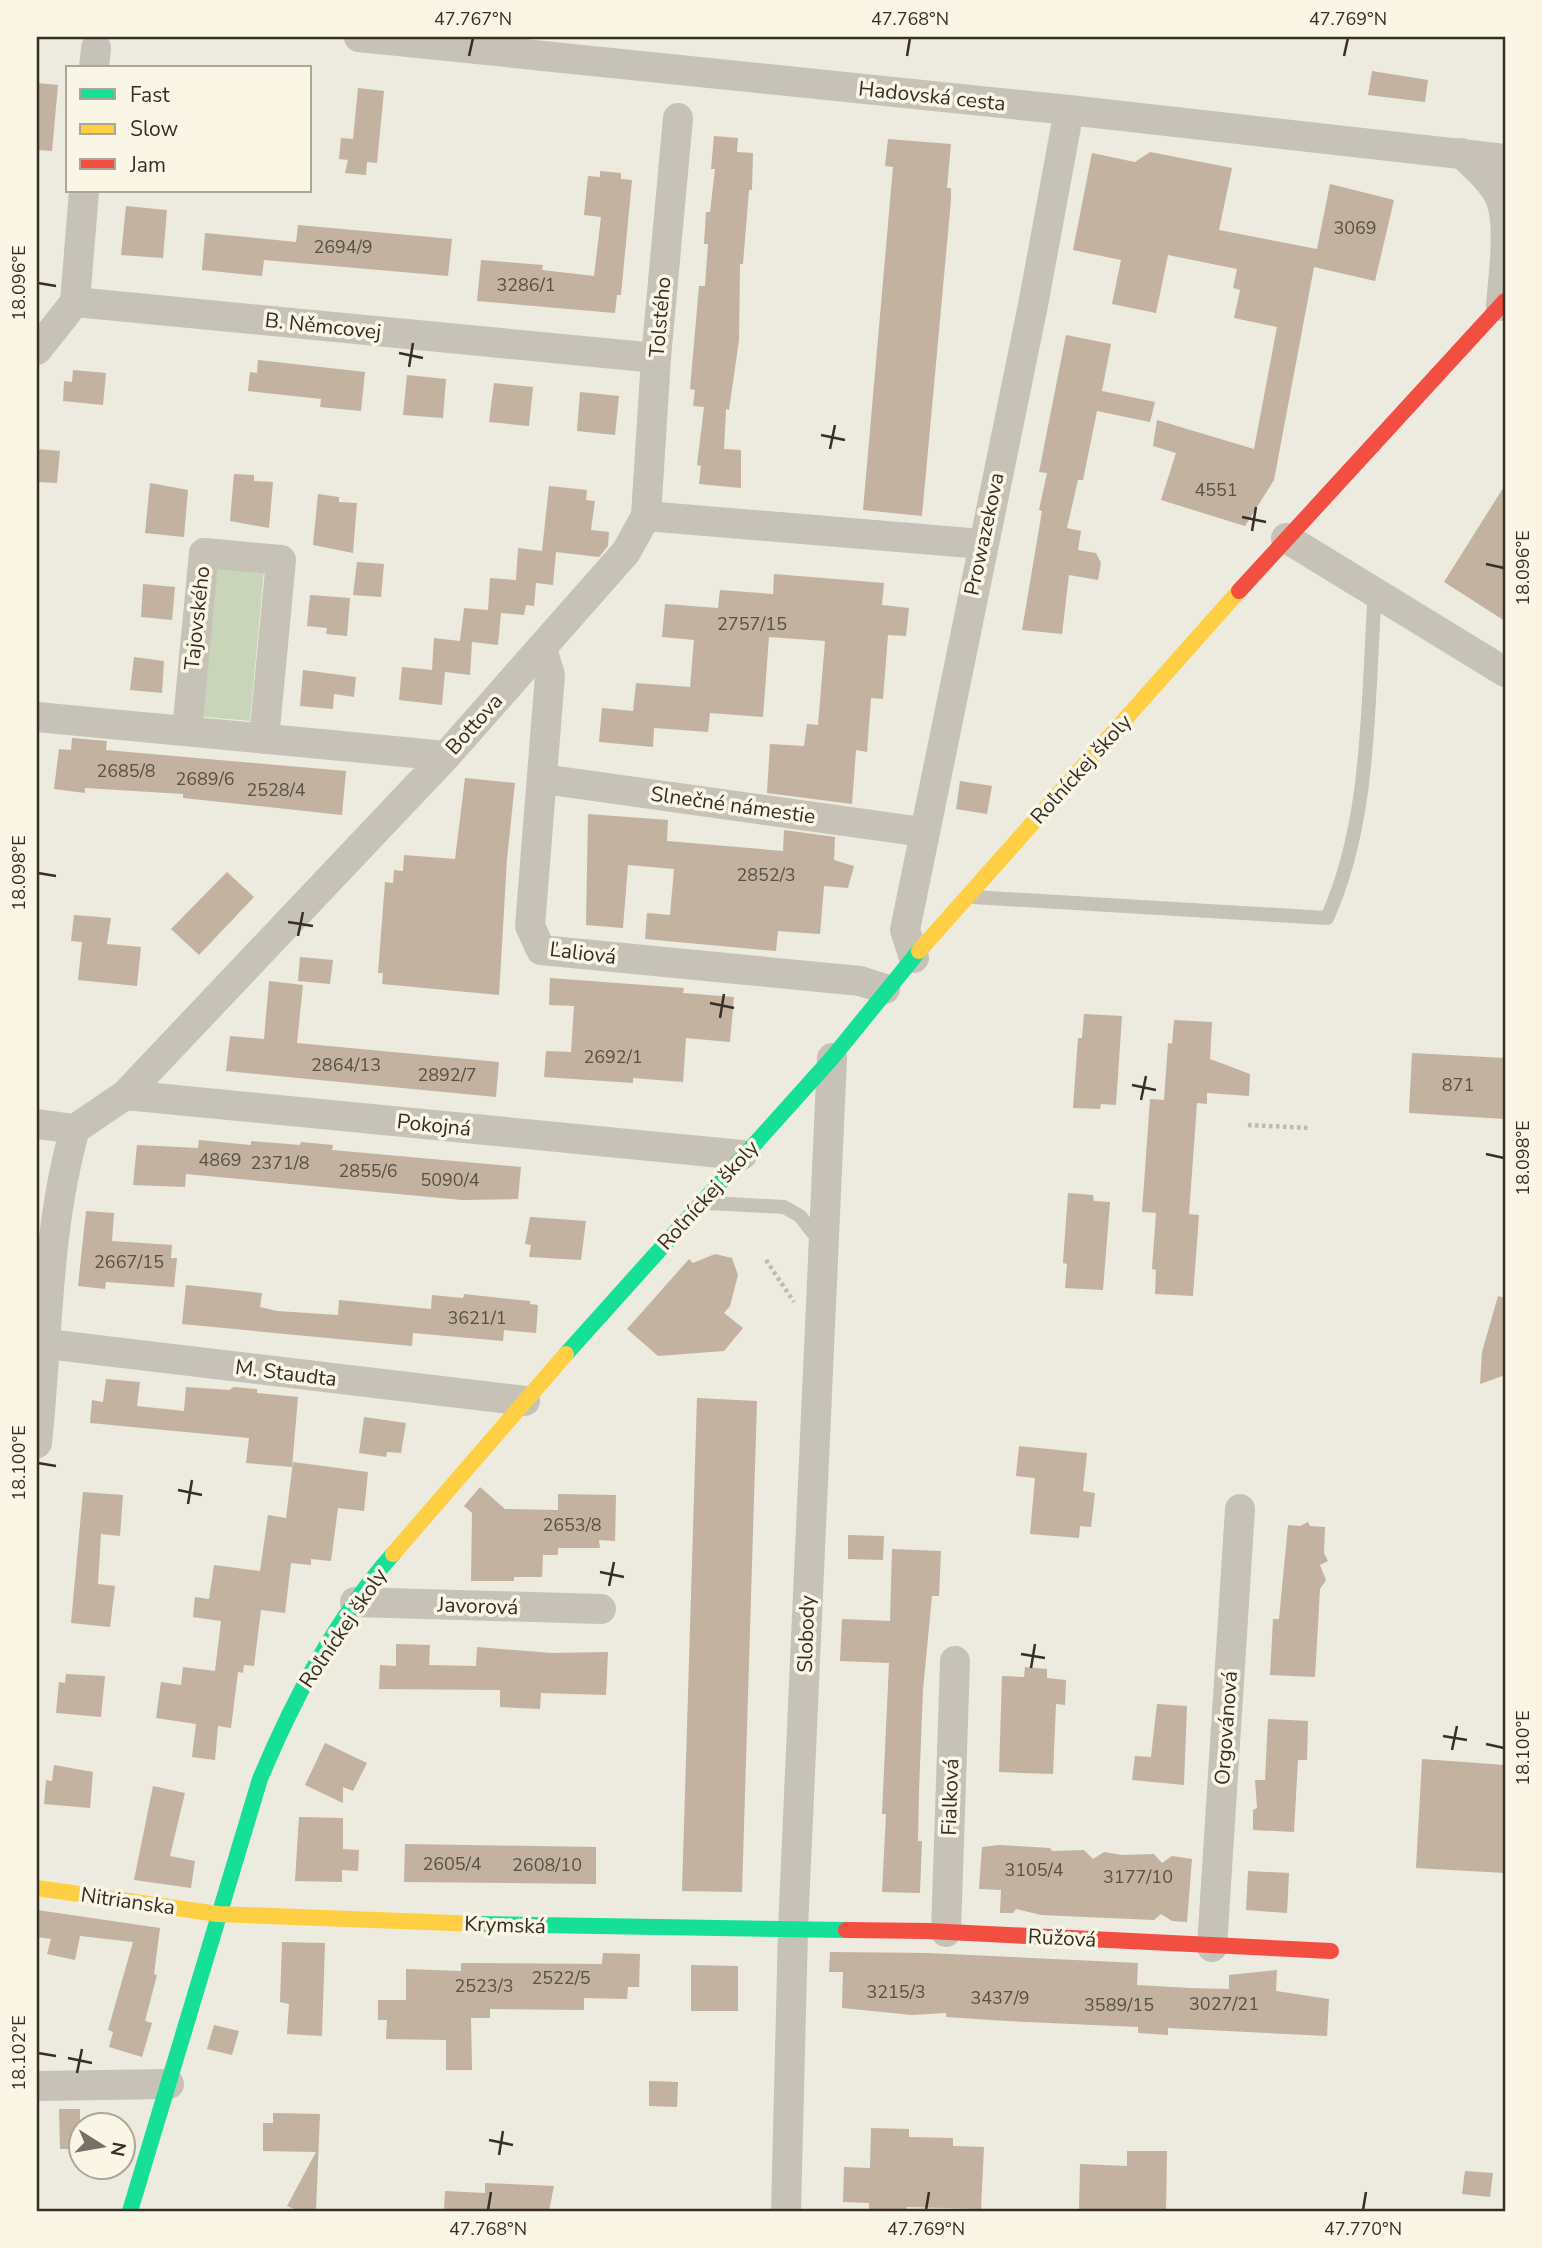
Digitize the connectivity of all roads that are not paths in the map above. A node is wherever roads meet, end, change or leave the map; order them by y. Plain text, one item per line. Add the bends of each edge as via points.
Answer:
1 (359, 37) edge
2 (1069, 110) junction
3 (678, 118) dead end
4 (1461, 153) junction
5 (1505, 159) edge
6 (84, 192) edge
7 (75, 302) junction
8 (1504, 304) edge
9 (37, 350) edge
10 (656, 358) junction
11 (646, 516) junction
12 (1286, 538) junction
13 (982, 544) junction
14 (1375, 590) junction
15 (542, 649) junction
16 (1505, 672) edge
17 (37, 717) edge
18 (187, 731) junction
19 (264, 739) junction
20 (446, 756) junction
21 (542, 779) junction
22 (923, 832) junction
23 (968, 897) junction
24 (914, 958) junction
25 (885, 989) junction
26 (832, 1058) junction
27 (125, 1095) junction
28 (37, 1124) edge
29 (75, 1129) junction
30 (742, 1156) junction
31 (701, 1202) junction
32 (822, 1245) junction
33 (43, 1362) edge
34 (525, 1401) junction
35 (37, 1443) edge
36 (1240, 1508) dead end
37 (355, 1602) junction
38 (601, 1609) dead end
39 (955, 1661) dead end
40 (37, 1888) edge
41 (218, 1914) junction
42 (793, 1929) junction
43 (946, 1932) junction
44 (1212, 1947) junction
45 (1331, 1951) dead end
46 (169, 2084) junction
47 (37, 2086) edge
48 (130, 2211) edge
49 (786, 2211) edge

1 - 2 street, Hadovská cesta
2 - 4 street, Hadovská cesta
2 - 13 street, Prowazekova
3 - 10 street, Tolstého
4 - 5 street, Hadovská cesta
4 - 8 street via 1484,175 1502,203
6 - 7 street
7 - 9 street
7 - 10 street, B. Němcovej
8 - 12 main road, Roľníckej školy
10 - 11 street, Tolstého
11 - 13 street
11 - 15 street, Bottova via 626,552
12 - 14 street
12 - 23 main road, Roľníckej školy
13 - 22 street, Prowazekova
14 - 16 street
14 - 23 lane via 1362,778 1344,881 1327,918
15 - 20 street, Bottova
15 - 21 street, Ľaliová via 550,674
17 - 18 street
18 - 19 street
18 - 19 street, Tajovského via 204,553 281,560
19 - 20 street
20 - 27 street, Bottova
21 - 22 street, Slnečné námestie
21 - 25 street, Ľaliová via 530,926 541,950 860,981
22 - 24 street, Prowazekova via 905,930
23 - 24 main road, Roľníckej školy
24 - 25 main road, Roľníckej školy
25 - 26 main road, Roľníckej školy
26 - 30 main road, Roľníckej školy
26 - 32 street, Slobody
27 - 29 street, Bottova
27 - 30 street, Pokojná
28 - 29 street
29 - 33 street via 52,1264
30 - 31 main road, Roľníckej školy
31 - 32 lane via 783,1207 800,1216
31 - 34 main road, Roľníckej školy
32 - 42 street, Slobody
33 - 34 street, M. Staudta
33 - 35 street
34 - 37 main road, Roľníckej školy
36 - 44 street, Orgovánová
37 - 38 street, Javorová
37 - 41 main road, Roľníckej školy via 285,1719 260,1779
39 - 43 street, Fialková
40 - 41 main road, Nitrianska
41 - 42 main road, Krymská via 551,1927
41 - 46 main road, Roľníckej školy
42 - 43 main road, Ružová
42 - 49 street, Slobody
43 - 44 main road, Ružová
44 - 45 main road, Ružová
46 - 47 street
46 - 48 main road, Roľníckej školy

